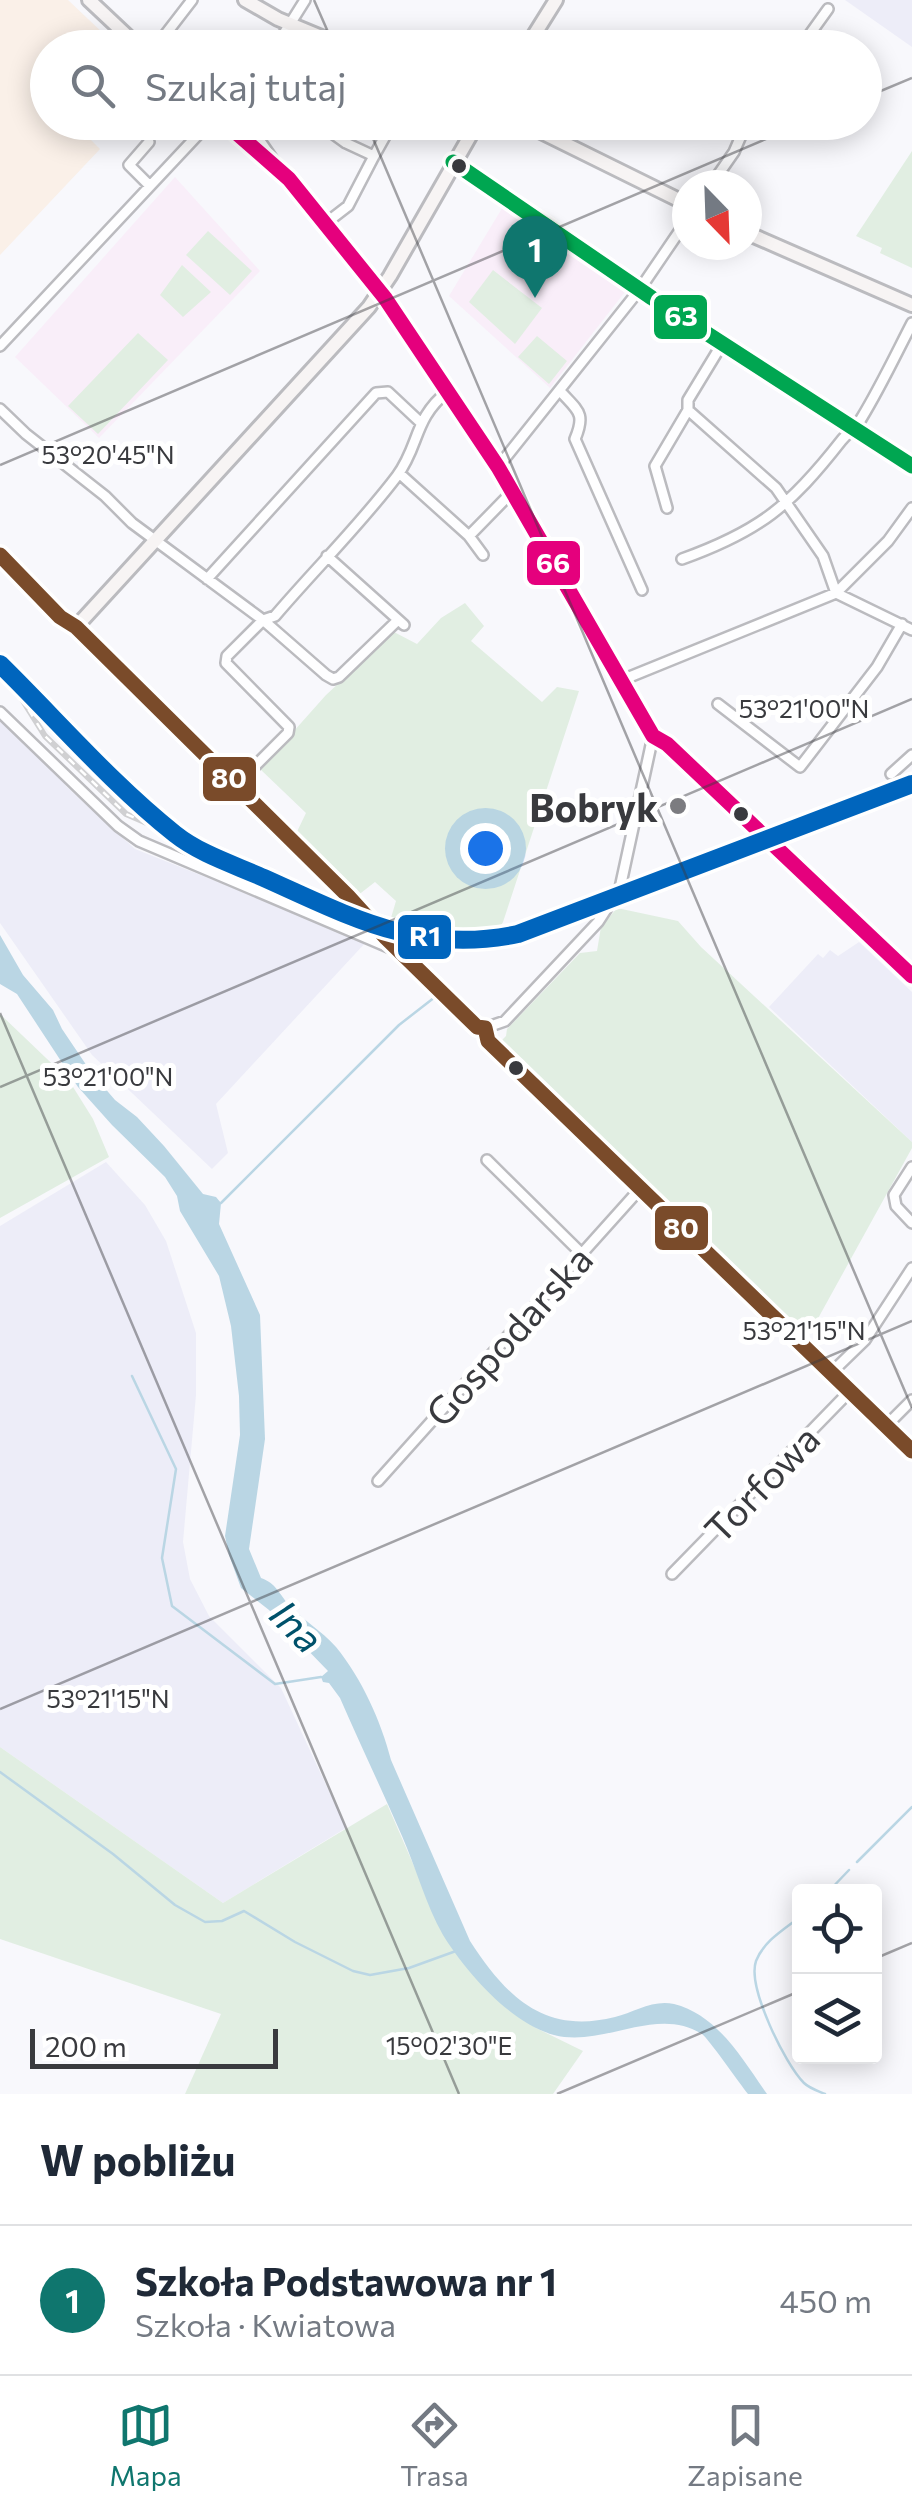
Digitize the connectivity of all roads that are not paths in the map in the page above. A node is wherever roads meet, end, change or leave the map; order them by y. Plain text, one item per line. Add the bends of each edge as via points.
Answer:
1 (89, 0) edge
2 (192, 0) edge
3 (245, 0) edge
4 (304, 0) edge
5 (556, 0) edge
6 (828, 9) dead end
7 (291, 25) junction
8 (121, 30) edge
9 (169, 30) edge
10 (288, 30) edge
11 (303, 30) edge
12 (537, 30) edge
13 (813, 30) edge
14 (193, 140) edge
15 (245, 140) edge
16 (262, 140) edge
17 (344, 140) edge
18 (383, 140) edge
19 (467, 140) edge
20 (557, 140) edge
21 (740, 140) edge
22 (149, 142) dead end
23 (374, 156) junction
24 (453, 162) junction
25 (277, 168) junction
26 (722, 170) edge
27 (150, 186) junction
28 (672, 197) edge
29 (326, 223) junction
30 (762, 239) edge
31 (672, 242) edge
32 (640, 289) junction
33 (380, 292) junction
34 (912, 304) edge
35 (912, 322) edge
36 (722, 344) junction
37 (907, 344) edge
38 (0, 346) edge
39 (560, 390) junction
40 (448, 391) junction
41 (0, 409) edge
42 (688, 410) junction
43 (420, 422) junction
44 (854, 428) junction
45 (498, 466) junction
46 (912, 466) edge
47 (399, 473) junction
48 (513, 491) junction
49 (788, 503) junction
50 (667, 508) dead end
51 (912, 508) edge
52 (469, 536) junction
53 (155, 541) junction
54 (483, 554) dead end
55 (0, 555) edge
56 (327, 556) junction
57 (682, 559) dead end
58 (207, 579) junction
59 (642, 590) dead end
60 (836, 593) junction
61 (263, 620) junction
62 (76, 627) junction
63 (907, 627) edge
64 (622, 680) junction
65 (718, 704) dead end
66 (0, 712) edge
67 (654, 736) junction
68 (912, 755) edge
69 (891, 774) dead end
70 (235, 786) junction
71 (400, 952) junction
72 (912, 976) edge
73 (485, 1028) junction
74 (487, 1160) dead end
75 (912, 1167) edge
76 (639, 1190) junction
77 (912, 1223) edge
78 (581, 1253) junction
79 (912, 1268) edge
80 (832, 1373) junction
81 (850, 1391) junction
82 (912, 1400) edge
83 (886, 1426) junction
84 (912, 1452) edge
85 (378, 1481) dead end
86 (672, 1574) dead end

1 - 8 street
2 - 9 street
3 - 7 street
4 - 7 street
5 - 12 street
6 - 13 street
7 - 10 street
7 - 11 street
14 - 27 street
15 - 25 street
16 - 25 street
17 - 23 street
18 - 23 street
19 - 24 street
20 - 28 street
21 - 26 street
22 - 27 street via 130,165
23 - 29 street via 348,206
24 - 32 street
24 - 33 street
25 - 29 street
27 - 38 street
29 - 33 street
30 - 34 street
31 - 32 street
32 - 36 street
32 - 39 street
33 - 40 street
33 - 53 street
35 - 37 street
36 - 42 street
36 - 44 street
37 - 44 street
39 - 45 street
39 - 59 street via 580,413 575,439
40 - 43 street
40 - 45 street
41 - 53 street
42 - 49 street
42 - 50 street via 655,466
43 - 47 street
43 - 58 street via 388,392 376,393
44 - 46 street
44 - 49 street
45 - 48 street
47 - 52 street
47 - 56 street
48 - 52 street
48 - 64 street
49 - 57 street via 726,542
49 - 60 street via 823,556
51 - 60 street
52 - 54 street
53 - 58 street
53 - 62 street
55 - 62 street
56 - 61 street
56 - 61 street via 401,622 333,679
58 - 61 street
60 - 63 street
60 - 64 street
61 - 70 street via 226,663 288,733
62 - 70 street
63 - 65 street via 800,767
64 - 67 street
66 - 71 street via 140,841
67 - 72 street
67 - 73 street via 620,888 533,992 505,1021
68 - 69 street
70 - 71 street
71 - 73 street
73 - 76 street via 488,1041
74 - 78 street
75 - 77 street via 894,1195
76 - 78 street, Gospodarska
76 - 80 street
78 - 85 street, Gospodarska
79 - 80 street via 865,1340
80 - 81 street
81 - 83 street
81 - 86 street, Torfowa
82 - 83 street
83 - 84 street

